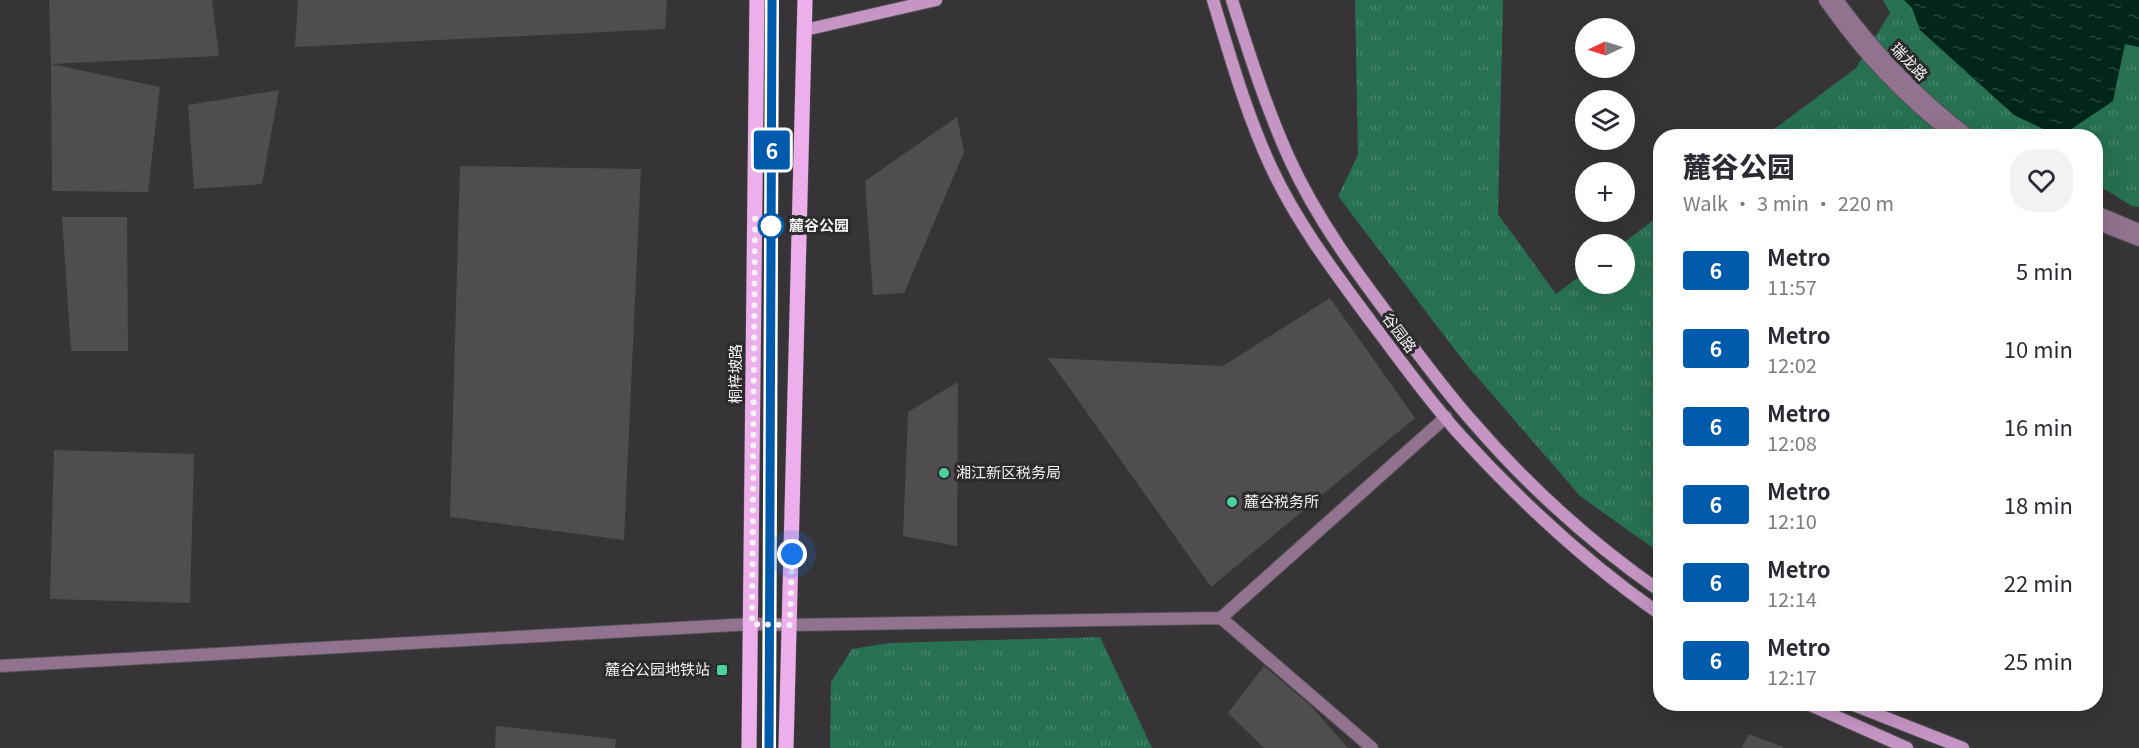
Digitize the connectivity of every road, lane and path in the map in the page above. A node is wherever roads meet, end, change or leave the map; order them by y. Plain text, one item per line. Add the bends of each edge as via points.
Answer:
1 (757, 0) edge
2 (805, 0) edge
3 (936, 0) edge
4 (1213, 0) edge
5 (1232, 0) edge
6 (1825, 0) edge
7 (1837, 0) edge
8 (805, 30) junction
9 (1946, 129) edge
10 (1960, 129) edge
11 (2103, 215) edge
12 (2103, 227) edge
13 (2139, 230) edge
14 (2139, 240) edge
15 (1446, 417) junction
16 (1653, 586) edge
17 (1653, 609) edge
18 (1221, 618) junction
19 (752, 624) junction
20 (790, 625) junction
21 (0, 666) edge
22 (1824, 711) edge
23 (1869, 711) edge
24 (749, 748) edge
25 (786, 748) edge
26 (1372, 748) edge
27 (1906, 748) edge
28 (1963, 748) edge

1 - 19 main road, 桐梓坡路
2 - 8 main road
3 - 8 main road
4 - 15 main road, 谷园路 via 1249,110 1289,202 1354,300
5 - 16 main road, 谷园路 via 1289,159 1329,232 1365,284 1473,422 1517,469 1590,538
6 - 9 street, 瑞龙路 via 1851,37 1892,82
7 - 10 street, 瑞龙路 via 1897,74
8 - 20 main road
11 - 13 street
12 - 14 street
15 - 17 main road, 谷园路 via 1503,480 1581,554
15 - 18 street
18 - 20 street
18 - 26 street
19 - 20 street
19 - 21 street
19 - 24 main road, 桐梓坡路
20 - 25 main road
22 - 27 main road
23 - 28 main road

